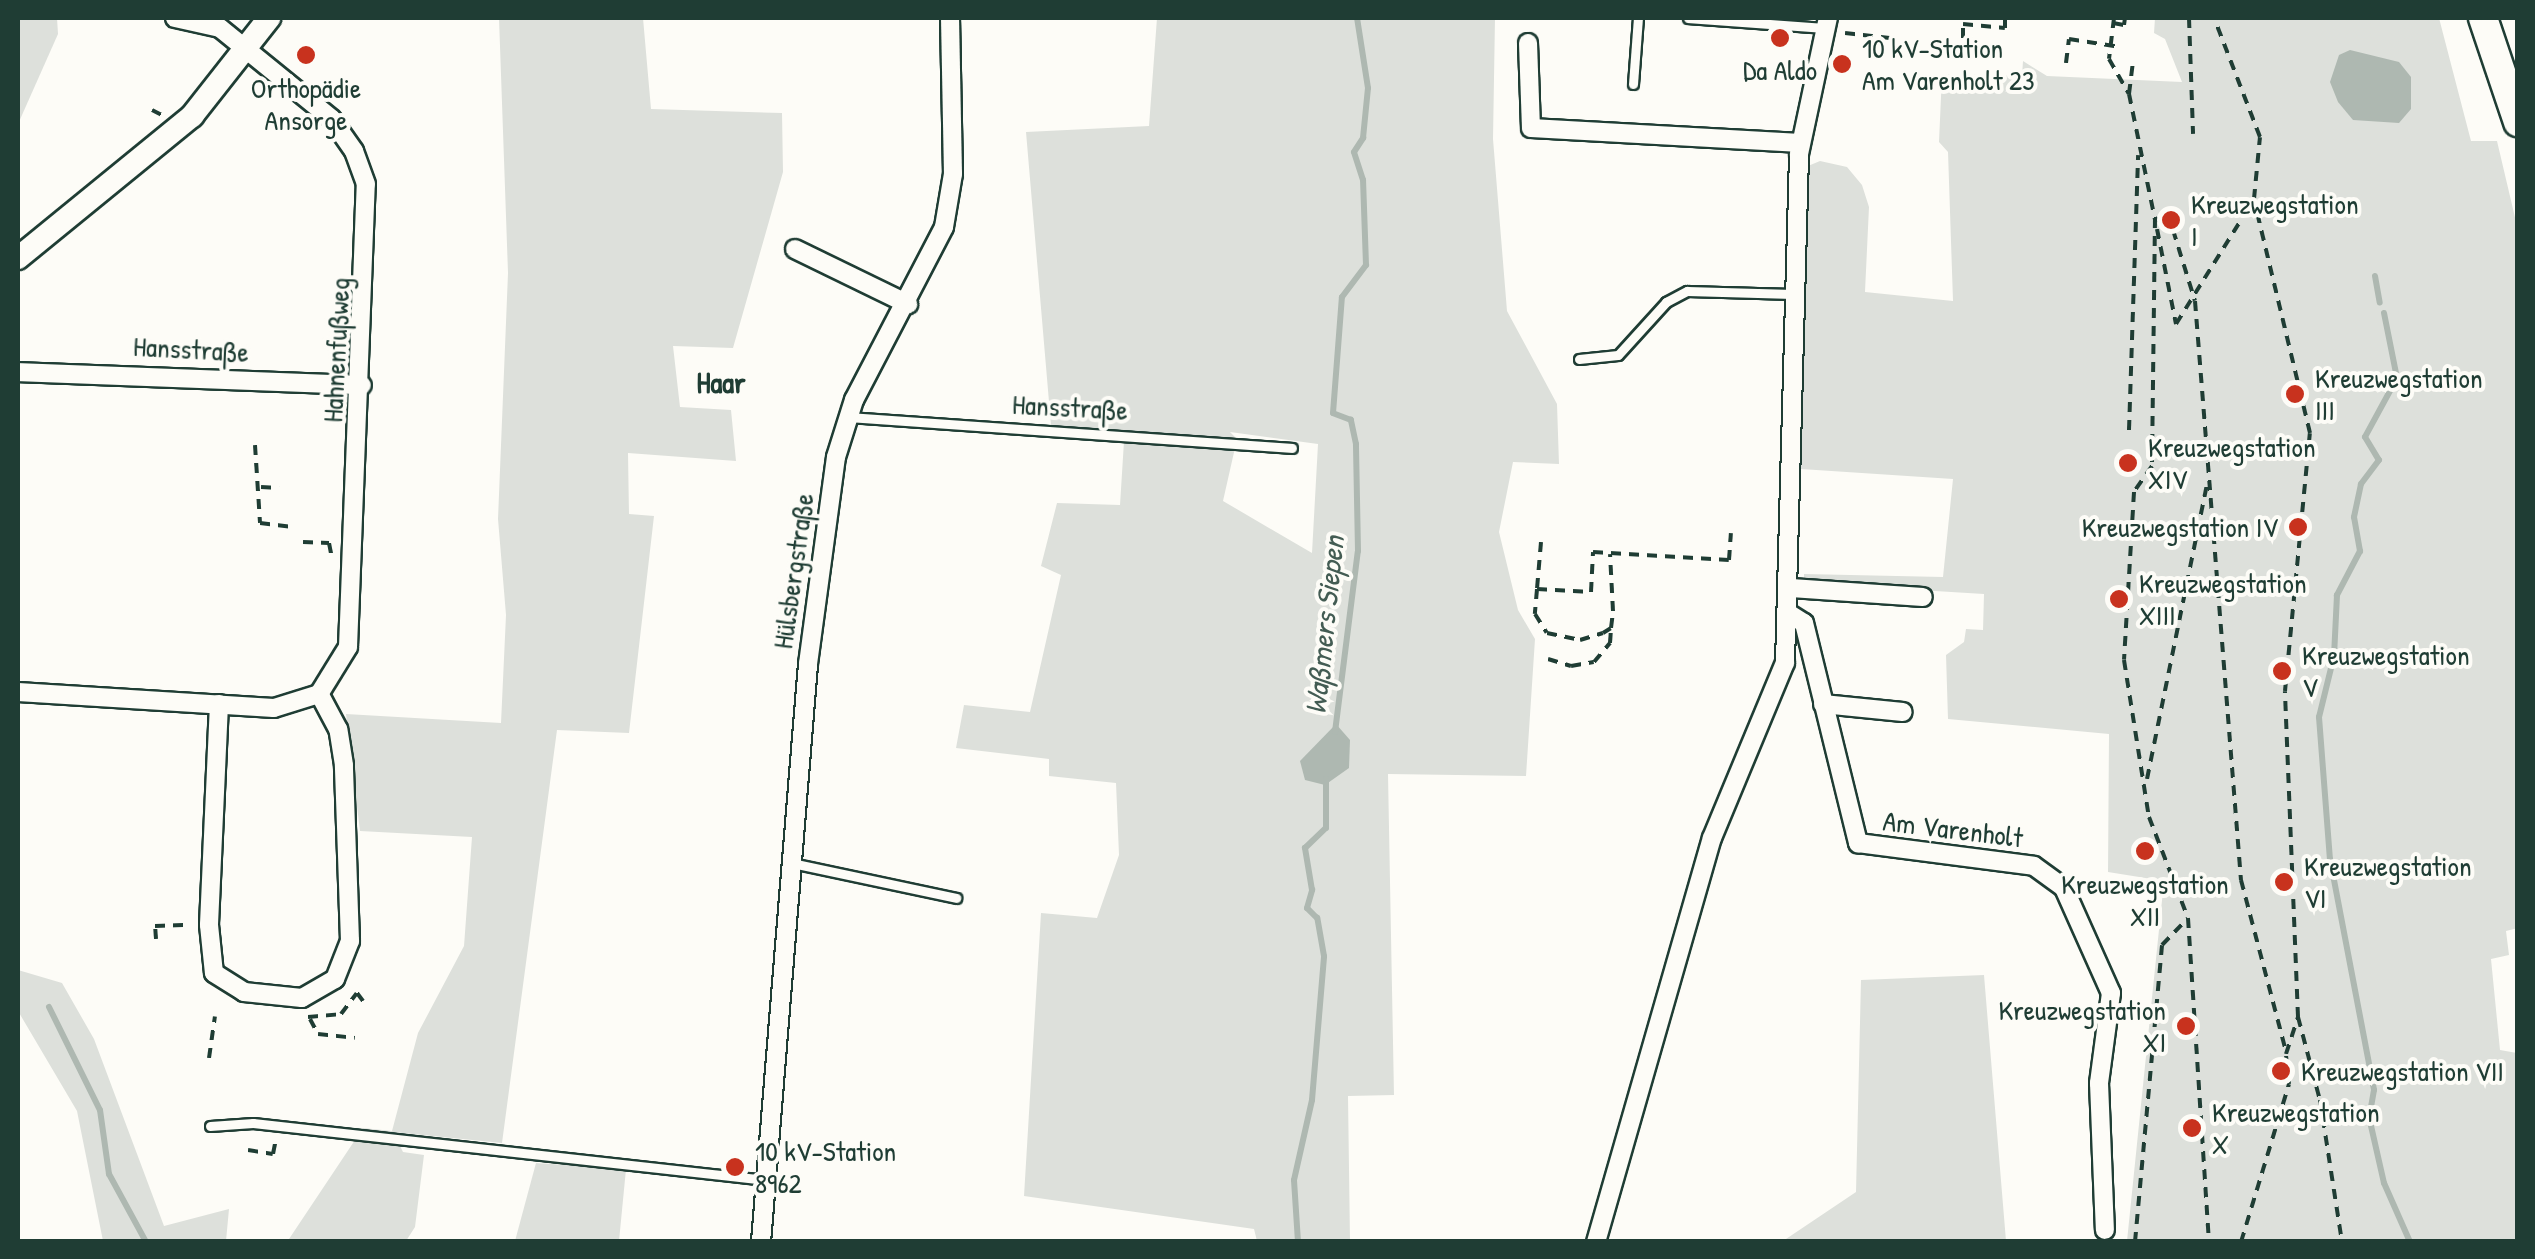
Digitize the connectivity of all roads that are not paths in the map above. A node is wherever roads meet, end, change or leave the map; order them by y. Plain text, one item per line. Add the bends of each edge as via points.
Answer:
1 (174, 18) edge
2 (269, 18) edge
3 (950, 18) edge
4 (1638, 18) edge
5 (1688, 18) edge
6 (2483, 18) edge
7 (1827, 23) edge
8 (1528, 43) dead end
9 (247, 48) junction
10 (1634, 84) dead end
11 (2518, 122) edge
12 (1800, 144) junction
13 (795, 249) dead end
14 (18, 258) edge
15 (1793, 294) junction
16 (908, 304) junction
17 (1578, 359) dead end
18 (18, 372) edge
19 (362, 385) junction
20 (846, 418) junction
21 (1292, 448) dead end
22 (1791, 588) junction
23 (1923, 597) dead end
24 (1791, 615) junction
25 (18, 692) edge
26 (319, 694) junction
27 (219, 704) junction
28 (1824, 704) junction
29 (1902, 712) dead end
30 (792, 863) junction
31 (956, 898) dead end
32 (210, 1126) dead end
33 (766, 1180) junction
34 (2105, 1230) dead end
35 (762, 1242) edge
36 (1596, 1242) edge

1 - 9 street, Hahnenfußweg via 220,28
2 - 9 street
3 - 16 street, Hülsbergstraße via 953,174 944,227
4 - 10 lane
5 - 7 lane
6 - 11 main road
7 - 12 street, Am Varenholt
8 - 12 street via 1531,128
9 - 14 street via 142,164
9 - 19 street, Hahnenfußweg via 263,70 332,119 366,184
12 - 15 street, Am Varenholt
13 - 16 street
15 - 17 lane via 1687,290 1666,302 1618,355
15 - 22 street, Am Varenholt via 1786,451
16 - 20 street, Hülsbergstraße
18 - 19 street, Hansstraße
19 - 26 street, Hahnenfußweg via 348,646
20 - 21 lane, Hansstraße
20 - 30 street, Hülsbergstraße via 808,664
22 - 23 street
22 - 24 street, Am Varenholt
24 - 28 street, Am Varenholt via 1804,623
24 - 36 street, Am Varenholt via 1778,690 1712,838
25 - 27 street
26 - 27 street via 274,708
26 - 27 street via 338,730 344,765 350,941 344,965 328,986 302,998 244,992 214,974 209,925
28 - 29 street
28 - 34 street, Am Varenholt via 1858,843 2034,866 2064,888 2110,992 2100,1082
30 - 31 lane
30 - 33 street, Hülsbergstraße
32 - 33 lane via 279,1127
33 - 35 street, Hülsbergstraße

